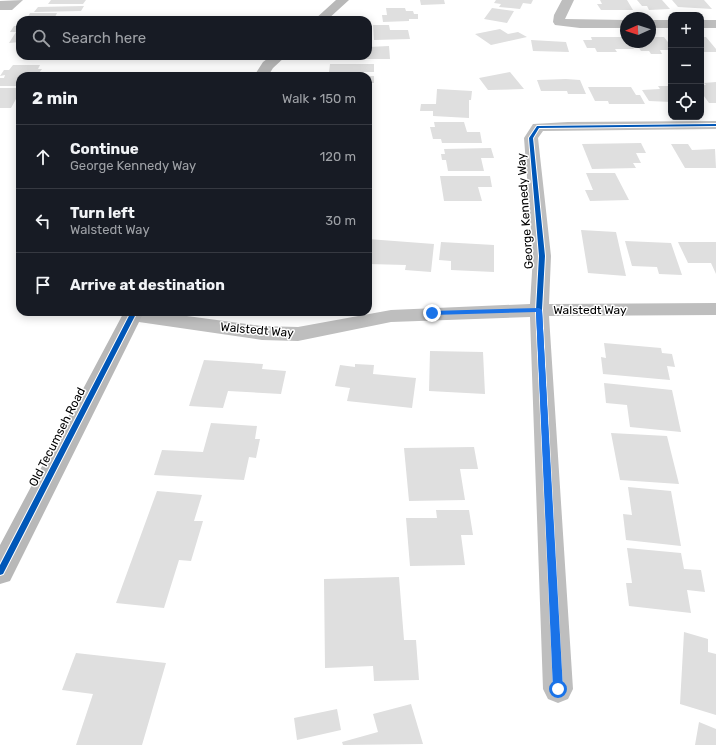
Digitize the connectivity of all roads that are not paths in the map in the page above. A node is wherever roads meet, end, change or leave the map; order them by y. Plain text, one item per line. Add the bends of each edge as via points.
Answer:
1 (343, 0) edge
2 (568, 0) edge
3 (325, 16) edge
4 (620, 24) edge
5 (656, 24) edge
6 (668, 24) edge
7 (704, 24) edge
8 (716, 24) edge
9 (274, 60) edge
10 (264, 72) edge
11 (716, 125) edge
12 (716, 309) edge
13 (539, 310) junction
14 (131, 316) edge
15 (152, 316) edge
16 (0, 572) edge
17 (558, 689) dead end

1 - 3 main road
2 - 4 street via 559,22
5 - 6 street
7 - 8 street
9 - 10 main road
11 - 13 street, George Kennedy Way via 538,128 531,138 542,256
12 - 13 street, Walstedt Way
13 - 15 street, Walstedt Way via 391,316 298,334 262,333
13 - 17 street, George Kennedy Way
14 - 16 main road, Old Tecumseh Road

